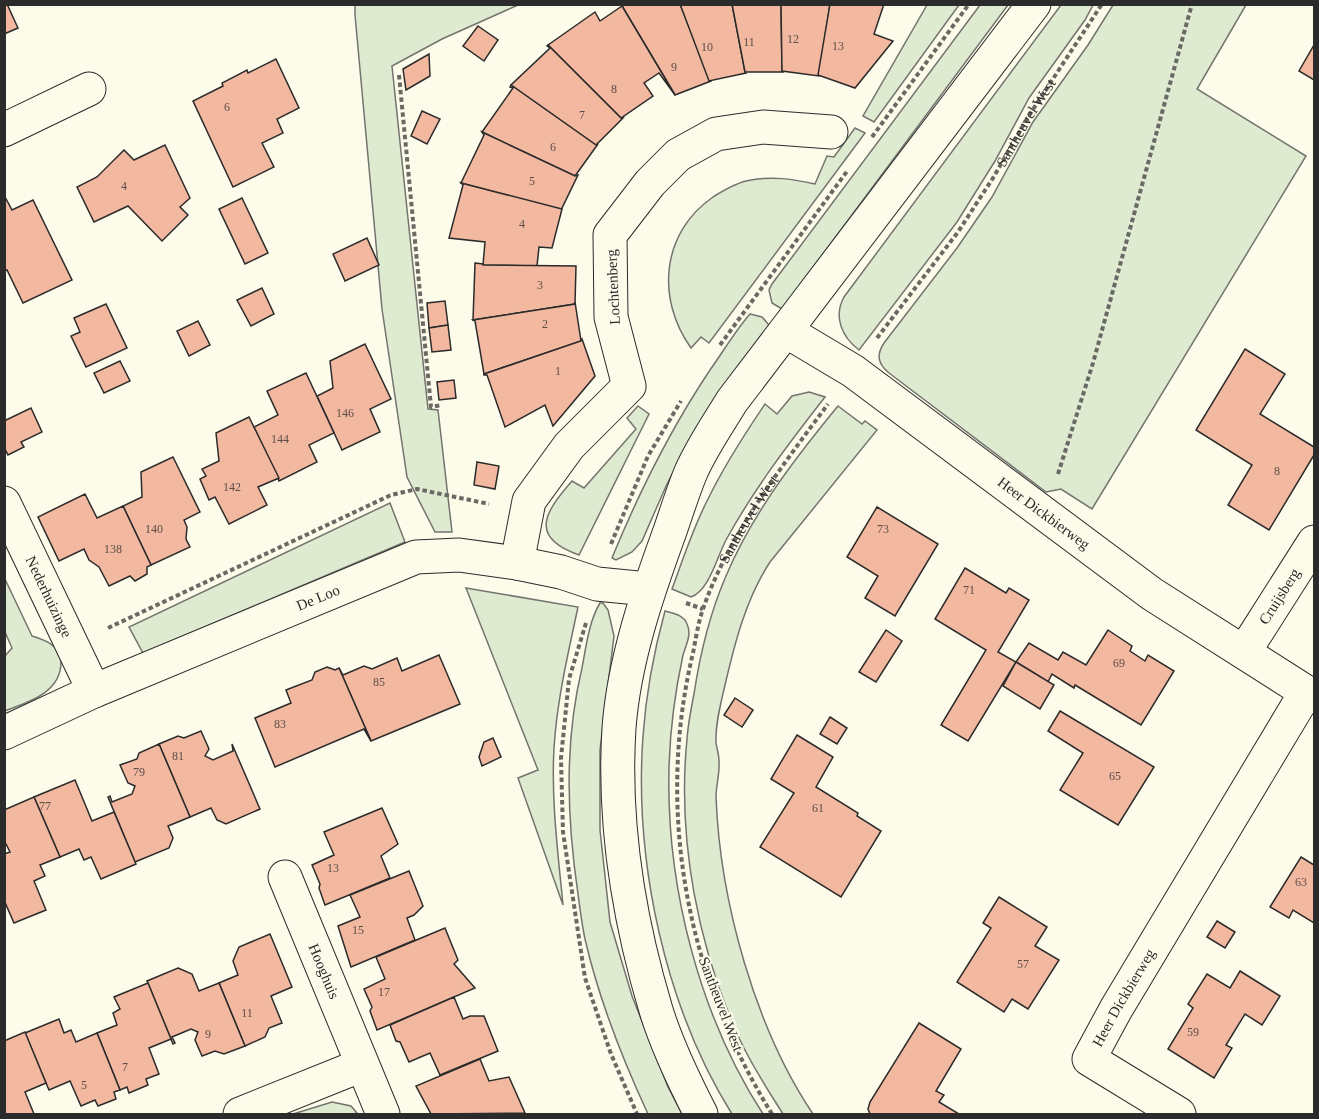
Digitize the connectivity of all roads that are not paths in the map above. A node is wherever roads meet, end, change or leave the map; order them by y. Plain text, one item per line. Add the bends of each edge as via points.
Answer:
1 (1034, 4) edge
2 (88, 89) dead end
3 (4, 130) edge
4 (831, 132) dead end
5 (786, 331) junction
6 (4, 503) edge
7 (1314, 542) edge
8 (517, 562) junction
9 (648, 589) junction
10 (1244, 652) junction
11 (94, 691) junction
12 (1310, 694) edge
13 (4, 733) edge
14 (285, 877) dead end
15 (362, 1065) junction
16 (240, 1114) edge
17 (383, 1114) edge
18 (701, 1114) edge
19 (1179, 1114) edge

1 - 5 street
2 - 3 street
4 - 8 street, Lochtenberg via 763,127 716,134 678,155 650,183 610,236 611,317 629,386 569,446 529,501
5 - 9 street via 732,400 692,470
5 - 10 street, Heer Dickbierweg via 853,371 1152,594
6 - 11 street, Nederhuizinge
7 - 10 street, Cruijsberg
8 - 9 street, De Loo via 597,584
8 - 11 street, De Loo via 459,555 416,557
9 - 18 street via 626,678 620,728 619,802 624,862 657,1012
10 - 12 street, Heer Dickbierweg
11 - 13 street, De Loo
12 - 19 street, Heer Dickbierweg via 1089,1059
14 - 15 street, Hooghuis
15 - 16 street
15 - 17 street, Hooghuis

